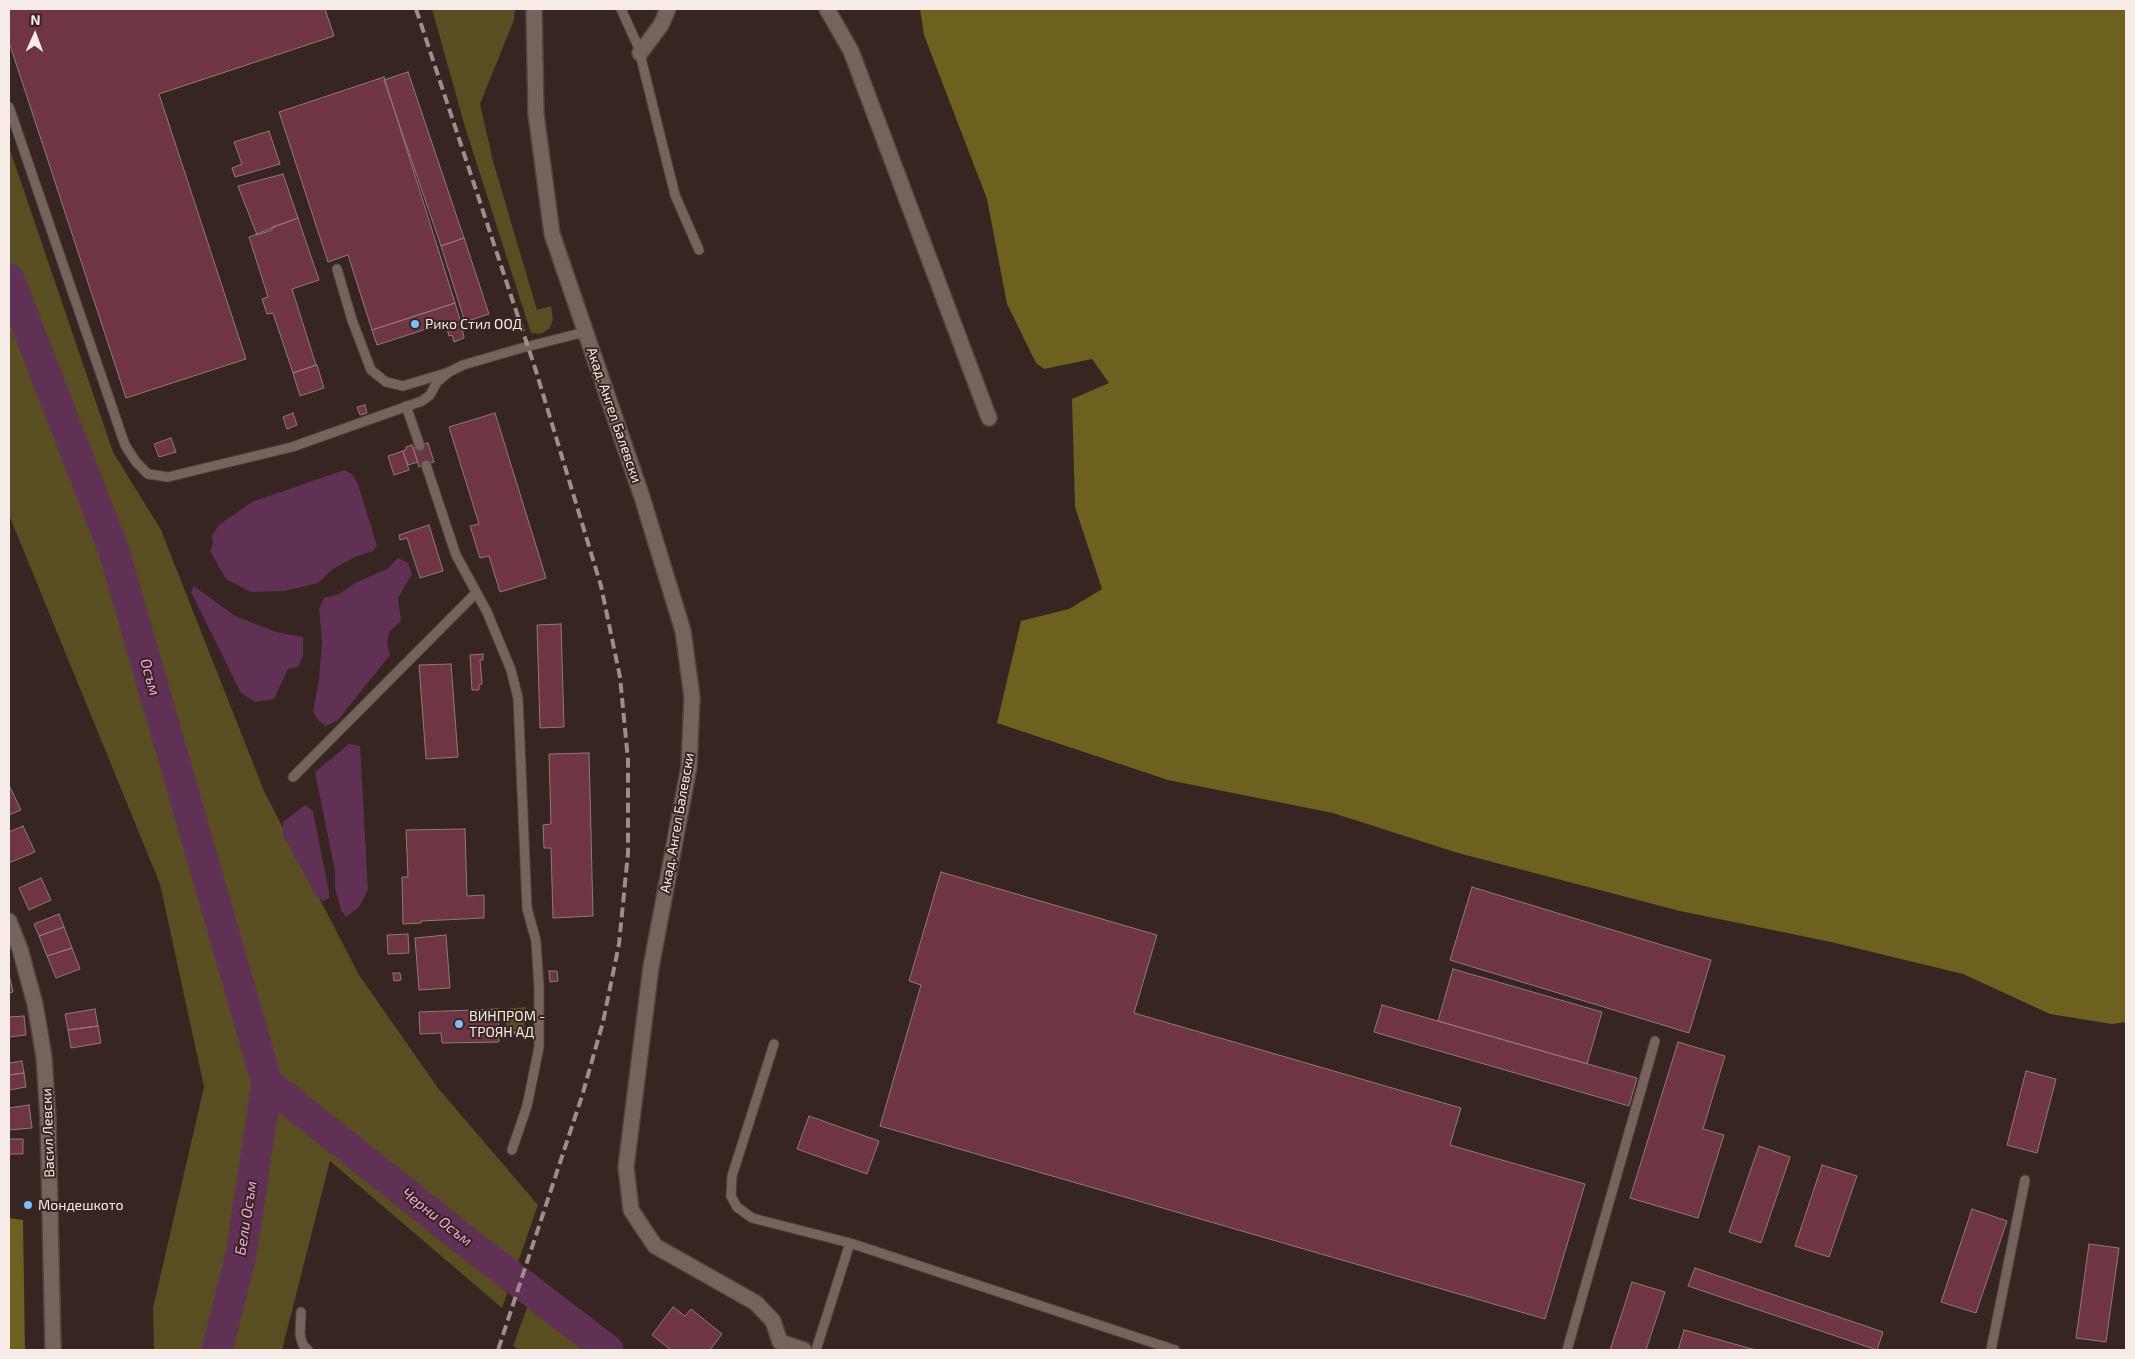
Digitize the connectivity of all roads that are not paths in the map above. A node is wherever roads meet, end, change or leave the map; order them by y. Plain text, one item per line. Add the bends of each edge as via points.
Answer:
1 (534, 9) edge
2 (621, 9) edge
3 (668, 9) edge
4 (827, 9) edge
5 (640, 53) junction
6 (9, 107) edge
7 (699, 250) dead end
8 (336, 269) dead end
9 (585, 332) junction
10 (449, 372) junction
11 (406, 406) junction
12 (989, 418) dead end
13 (420, 446) dead end
14 (426, 464) dead end
15 (476, 593) junction
16 (293, 777) dead end
17 (9, 921) edge
18 (1655, 1041) dead end
19 (774, 1044) dead end
20 (512, 1150) dead end
21 (2024, 1180) dead end
22 (850, 1243) junction
23 (300, 1312) dead end
24 (778, 1346) edge
25 (53, 1350) edge
26 (308, 1350) edge
27 (804, 1350) edge
28 (816, 1350) edge
29 (1175, 1350) edge
30 (1567, 1350) edge
31 (1991, 1350) edge

1 - 9 street, Акад. Ангел Балевски via 536,114 552,234
2 - 5 lane
3 - 5 street
4 - 12 street via 851,51
5 - 7 lane via 675,195
6 - 11 lane via 126,445 148,474 168,477 292,447
8 - 10 lane via 371,370 386,382 403,386
9 - 10 lane via 492,356
9 - 24 street, Акад. Ангел Балевски via 642,497 683,631 692,697 689,767 651,967 627,1158 631,1210 656,1246 756,1302 773,1321
10 - 11 lane via 437,382 430,395
11 - 13 lane
14 - 15 lane via 456,555
15 - 16 lane
15 - 20 lane via 511,670 518,698 527,908 536,941 539,1047 527,1106
17 - 25 street, Васил Левски via 35,1004 44,1058
18 - 30 lane
19 - 22 lane via 732,1176 731,1196 737,1207 752,1218
21 - 31 lane
22 - 28 lane
22 - 29 lane
23 - 26 lane via 300,1334
24 - 27 street

